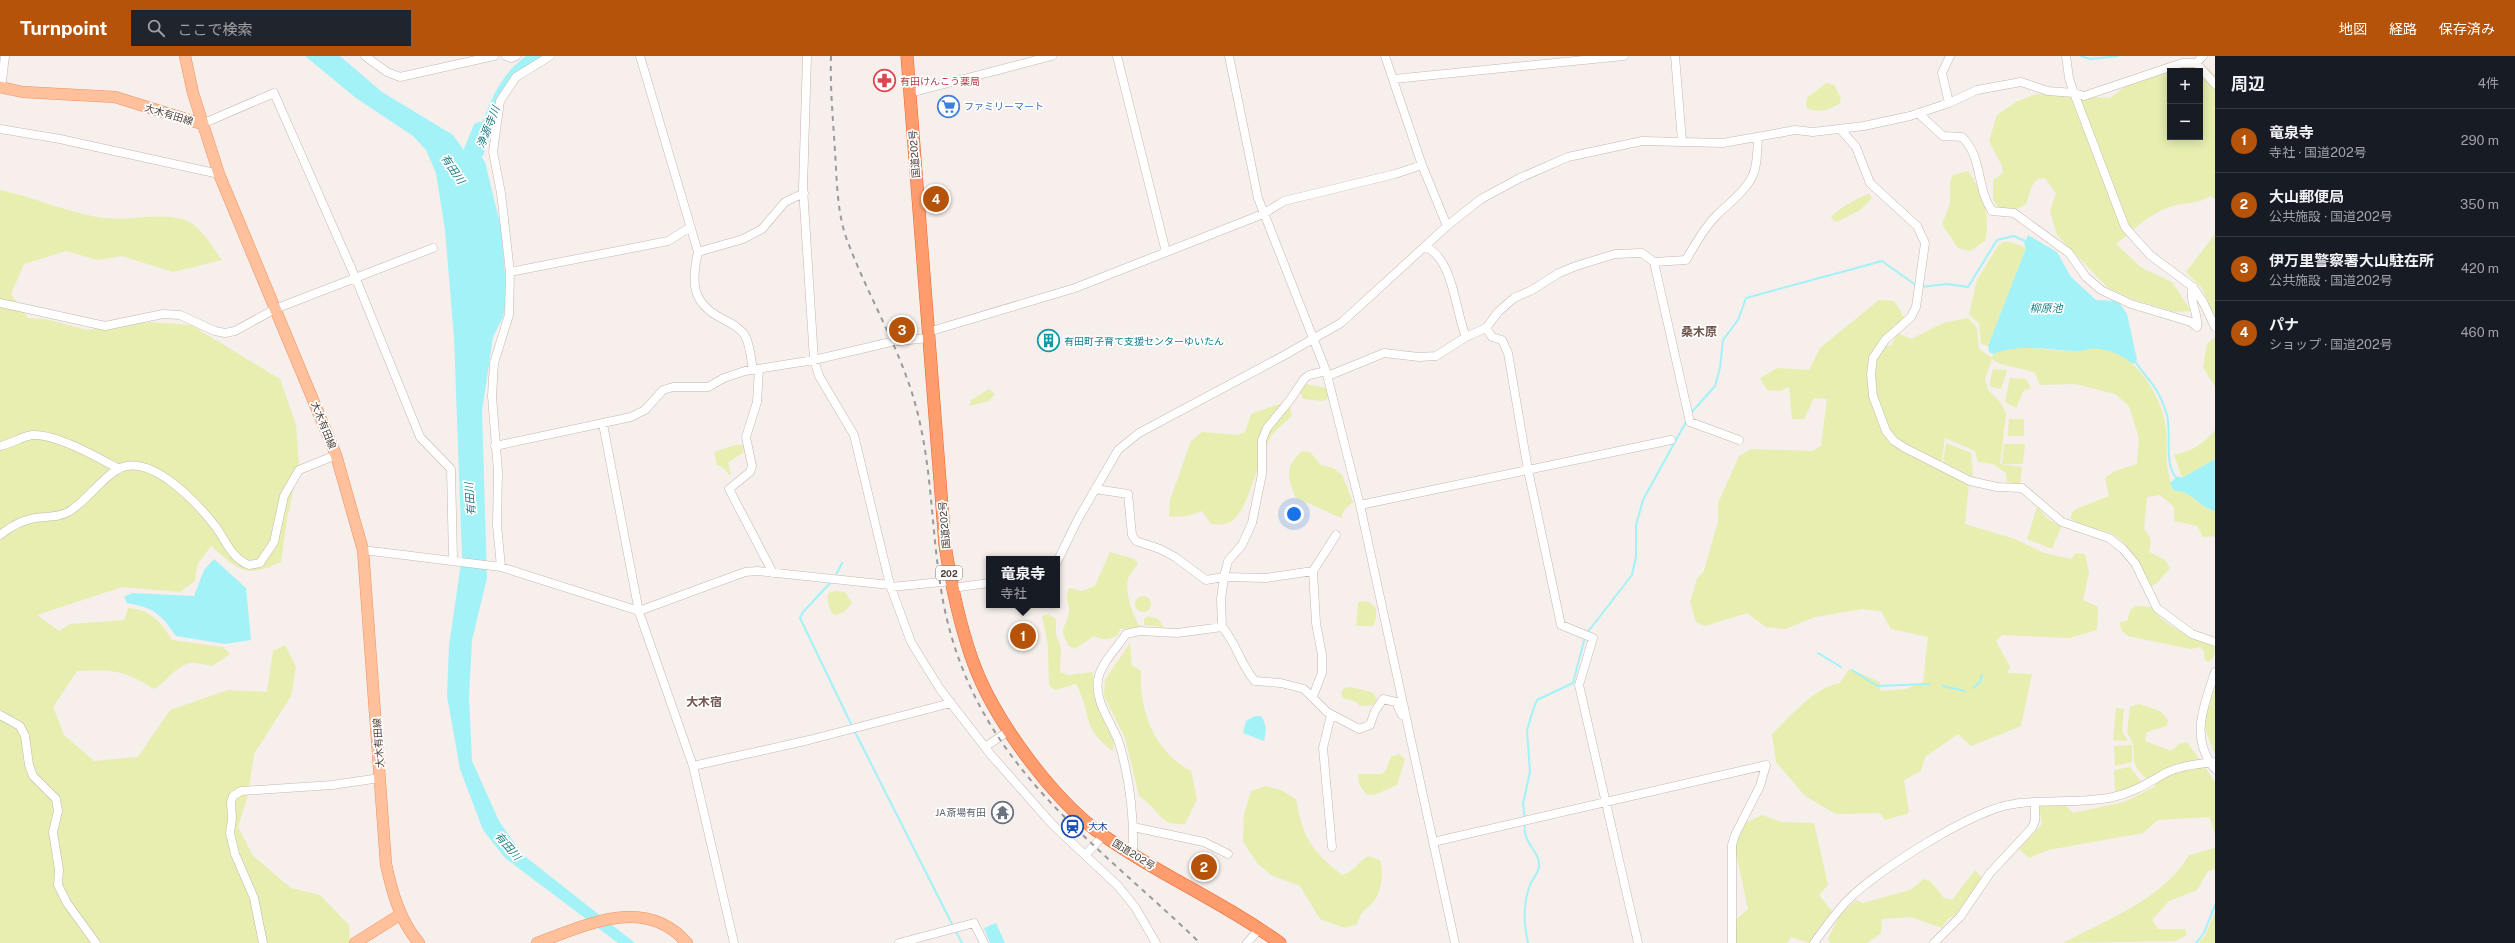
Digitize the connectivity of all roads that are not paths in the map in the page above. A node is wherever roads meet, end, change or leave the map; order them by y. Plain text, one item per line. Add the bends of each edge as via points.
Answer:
1 (5, 56) edge
2 (185, 56) edge
3 (365, 56) edge
4 (494, 56) edge
5 (506, 56) edge
6 (516, 56) edge
7 (550, 56) edge
8 (640, 56) edge
9 (807, 56) edge
10 (907, 56) edge
11 (1052, 56) edge
12 (1117, 56) edge
13 (1229, 56) edge
14 (1385, 56) edge
15 (1624, 56) edge
16 (1675, 56) edge
17 (1950, 56) edge
18 (2066, 56) edge
19 (2203, 56) edge
20 (2196, 63) junction
21 (1394, 79) junction
22 (2215, 84) edge
23 (0, 88) edge
24 (910, 92) junction
25 (2074, 93) junction
26 (1949, 103) junction
27 (1918, 113) junction
28 (202, 124) junction
29 (0, 129) edge
30 (1841, 130) junction
31 (1758, 138) junction
32 (1682, 141) junction
33 (1422, 165) junction
34 (219, 174) junction
35 (804, 193) junction
36 (1263, 214) junction
37 (1447, 226) junction
38 (689, 228) junction
39 (1426, 247) junction
40 (433, 248) dead end
41 (698, 252) junction
42 (1166, 252) junction
43 (1654, 262) junction
44 (510, 272) junction
45 (356, 279) junction
46 (2193, 287) junction
47 (0, 302) edge
48 (275, 308) junction
49 (2215, 327) edge
50 (1486, 328) junction
51 (928, 335) junction
52 (1313, 337) junction
53 (1466, 337) junction
54 (814, 360) junction
55 (756, 369) junction
56 (1327, 374) junction
57 (603, 424) junction
58 (1671, 440) dead end
59 (1739, 440) dead end
60 (0, 446) edge
61 (495, 446) junction
62 (336, 455) junction
63 (119, 469) junction
64 (1528, 470) junction
65 (1095, 489) junction
66 (1360, 505) junction
67 (0, 535) edge
68 (1336, 535) dead end
69 (363, 550) junction
70 (1060, 556) edge
71 (453, 560) junction
72 (498, 567) junction
73 (1313, 571) junction
74 (773, 573) junction
75 (1224, 577) junction
76 (986, 583) edge
77 (951, 585) junction
78 (891, 586) junction
79 (639, 611) junction
80 (1222, 627) junction
81 (2215, 642) edge
82 (2215, 672) edge
83 (1312, 696) junction
84 (951, 703) junction
85 (0, 715) edge
86 (1331, 715) junction
87 (1010, 730) junction
88 (1409, 730) junction
89 (985, 748) junction
90 (2213, 765) edge
91 (693, 766) junction
92 (380, 778) junction
93 (1606, 801) junction
94 (2035, 802) junction
95 (1133, 826) junction
96 (1104, 835) junction
97 (1433, 842) junction
98 (1332, 847) dead end
99 (1133, 854) junction
100 (1228, 854) dead end
101 (1085, 855) junction
102 (401, 914) junction
103 (1260, 928) junction
104 (541, 942) edge
105 (96, 943) edge
106 (263, 943) edge
107 (356, 943) edge
108 (419, 943) edge
109 (687, 943) edge
110 (734, 943) edge
111 (899, 943) edge
112 (984, 943) edge
113 (1156, 943) edge
114 (1247, 943) edge
115 (1280, 943) edge
116 (1455, 943) edge
117 (1638, 943) edge
118 (1732, 943) edge
119 (1814, 943) edge
120 (1934, 943) edge

1 - 23 street
2 - 28 main road via 192,93
3 - 4 street via 387,72 400,77
5 - 6 street
7 - 44 street via 516,77 500,101 496,120 493,152 501,193
8 - 38 street
9 - 35 street
10 - 24 highway, 国道202号 / 202
11 - 24 street
12 - 42 street
13 - 36 street via 1252,173
14 - 21 street
15 - 21 street
16 - 32 street
17 - 26 street via 1942,73
18 - 25 street
19 - 20 street
20 - 22 street
20 - 25 street via 2182,63 2084,96
21 - 33 street
23 - 28 main road, 大木有田線 via 22,92 115,97
24 - 51 highway, 国道202号 / 202
25 - 26 street via 2048,91 2021,82 1977,90
25 - 46 street via 2125,227 2150,255
26 - 27 street
27 - 30 street
27 - 46 street via 1943,136 1962,137 1967,142 1976,157 1985,196 1992,211 2014,213 2074,257 2082,273 2102,290 2131,304 2191,322 2197,327 2198,319 2191,292
28 - 34 main road, 大木有田線
28 - 45 street via 274,93
29 - 34 street via 60,139
30 - 31 street via 1795,130
30 - 81 street via 1856,147 1870,183 1910,219 1922,234 1925,243 1916,307 1911,318 1885,340 1873,358 1873,396 1886,431 1894,441 1970,481 1991,486 2022,488 2062,522 2109,538 2135,563 2157,608 2192,634
31 - 32 street via 1723,143
31 - 43 street via 1757,161 1753,175 1733,201 1715,216 1700,235 1686,260
32 - 37 street via 1642,141 1568,157 1498,189
33 - 36 street via 1284,201
33 - 37 street
34 - 48 main road, 大木有田線
35 - 41 street via 785,202 762,230 743,239
35 - 54 street
36 - 42 street
36 - 52 street
37 - 39 street
38 - 41 street
38 - 44 street via 668,241
39 - 52 street via 1341,323
39 - 53 street via 1433,250 1450,275 1453,295
40 - 45 street
41 - 55 street via 695,269 697,296 710,312 738,327 745,335
42 - 51 street via 1075,288
43 - 50 street via 1642,253 1615,254 1576,266 1514,298 1498,312
43 - 59 street via 1690,422
44 - 61 street via 509,315 494,363 492,396
45 - 48 street
45 - 71 street via 420,437 451,469
46 - 49 street
47 - 48 street via 105,326 163,314 180,315 225,333 235,331
48 - 62 main road, 大木有田線
50 - 53 street
50 - 64 street via 1492,336 1502,340 1508,353
51 - 54 street
51 - 77 highway, 国道202号 / 202 via 945,545
52 - 56 street
52 - 65 street via 1283,356 1139,432 1118,450
53 - 56 street via 1436,356 1384,353
54 - 55 street
54 - 78 street via 819,376 854,435
55 - 57 street via 724,378 708,387 673,387 663,390 645,410 631,417
55 - 74 street via 757,402 746,437 752,466 750,472 729,489
56 - 66 street
56 - 75 street via 1309,374 1267,428 1262,440 1262,474 1252,523 1242,545 1228,561
57 - 61 street
57 - 79 street
58 - 64 street
60 - 63 street via 34,435 50,437
61 - 72 street via 498,472
62 - 63 street via 299,470 284,496 270,551 260,563 249,565 235,556 216,528 166,478 153,469 137,466
62 - 69 main road, 大木有田線
63 - 67 street via 69,511 57,516 23,520
64 - 66 street
64 - 93 street via 1561,625 1593,638 1579,685
65 - 70 street
65 - 75 street via 1128,494 1132,535 1136,541 1175,557 1206,580
66 - 88 street
68 - 73 street
69 - 71 street
69 - 92 main road, 大木有田線
71 - 72 street
72 - 79 street
73 - 75 street via 1266,578
73 - 83 street via 1322,673
74 - 78 street
74 - 79 street via 745,572
75 - 80 street via 1221,599
76 - 77 street
77 - 78 street
77 - 87 highway, 国道202号 / 202 via 972,660
78 - 84 street via 911,642
79 - 91 street
80 - 83 street via 1231,636 1246,671 1255,681 1296,685
80 - 95 street via 1126,634 1100,673 1098,686 1102,705 1120,745 1133,812
82 - 90 street via 2200,718 2199,731
83 - 86 street
84 - 89 street
84 - 91 street via 809,740
85 - 105 street via 20,726 25,736 33,776 56,799 58,810 54,832 59,870 58,885 67,903
86 - 88 street via 1359,729 1365,728 1370,725 1383,699 1391,699 1396,702
86 - 98 street via 1323,748
87 - 89 street
87 - 96 highway, 国道202号 / 202 via 1022,750 1052,788
88 - 97 street
89 - 101 street via 1052,824
90 - 94 street via 2163,774 2147,785 2112,798
91 - 110 street
92 - 102 main road, 大木有田線 via 386,864
92 - 106 street via 332,785 241,791 233,796 230,833 235,854 254,898
93 - 97 street
93 - 117 street
93 - 118 street via 1766,765 1760,786 1735,834 1732,845
94 - 119 street via 2014,804 1989,811 1902,858 1849,899
94 - 120 street via 2035,821 2032,828 1990,873 1960,917
95 - 99 street
95 - 100 street via 1204,842
96 - 99 highway, 国道202号 / 202
96 - 101 street
97 - 116 street
99 - 103 highway, 国道202号 / 202
101 - 113 street via 1118,886 1135,907
102 - 107 main road
102 - 108 main road, 大木有田線
103 - 114 street
103 - 115 highway, 国道202号 / 202
104 - 109 main road via 618,917 638,916 656,919 670,927
111 - 112 street via 974,923

